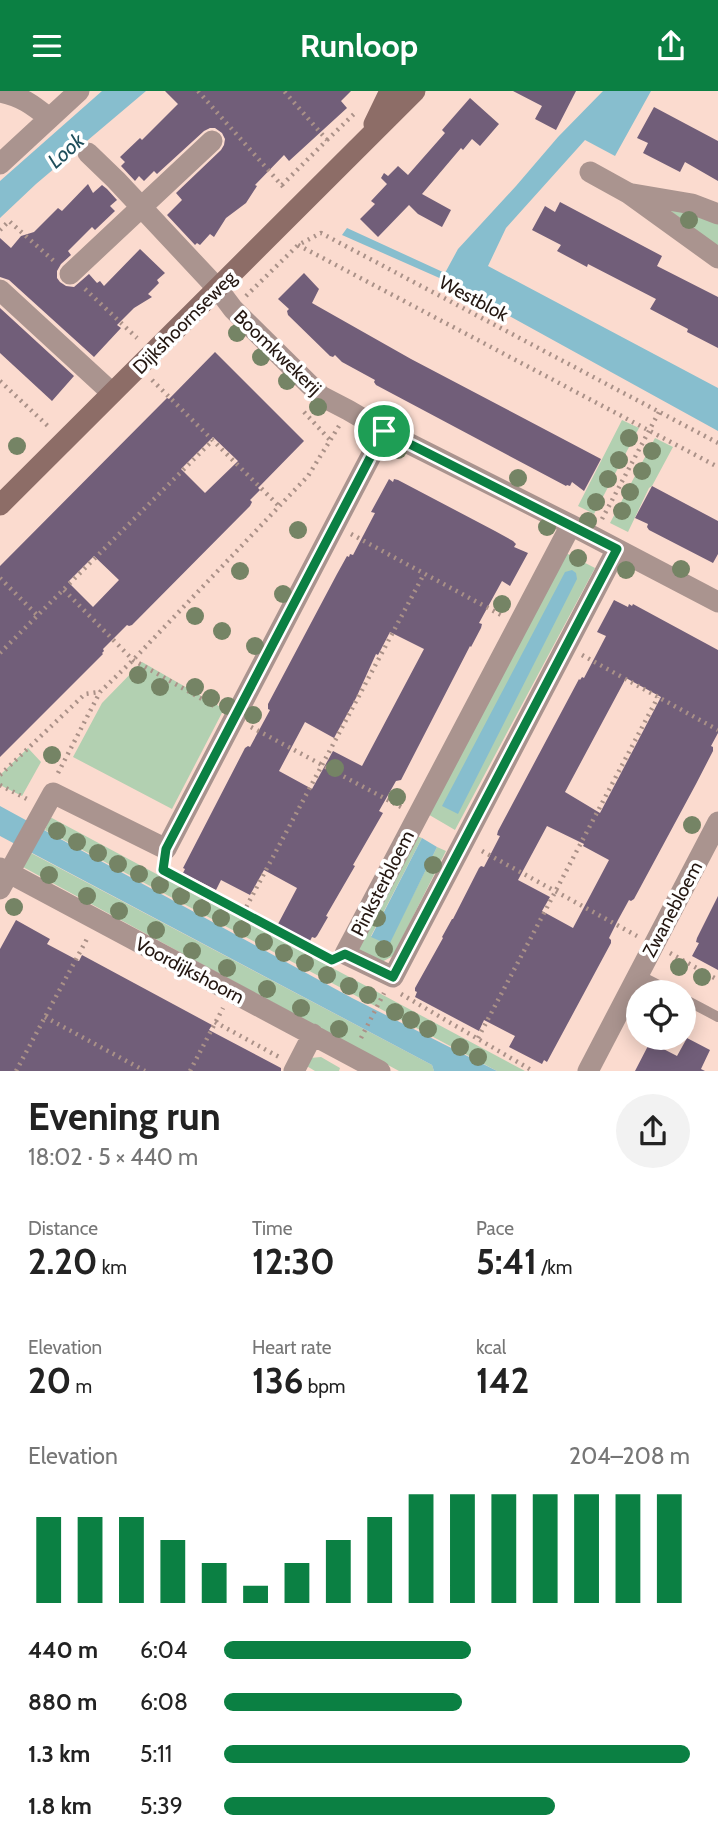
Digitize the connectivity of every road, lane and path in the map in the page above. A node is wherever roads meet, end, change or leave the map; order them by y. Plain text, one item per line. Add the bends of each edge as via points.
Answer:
1 (79, 91) edge
2 (198, 91) edge
3 (284, 91) edge
4 (415, 91) edge
5 (0, 92) edge
6 (389, 96) edge
7 (49, 118) junction
8 (212, 141) dead end
9 (88, 153) dead end
10 (0, 164) edge
11 (590, 172) dead end
12 (282, 185) junction
13 (628, 193) junction
14 (300, 205) junction
15 (141, 207) junction
16 (718, 214) edge
17 (298, 245) junction
18 (718, 258) edge
19 (70, 274) dead end
20 (0, 289) edge
21 (218, 289) junction
22 (233, 309) junction
23 (139, 367) junction
24 (0, 381) edge
25 (113, 393) junction
26 (659, 412) junction
27 (384, 431) junction
28 (649, 431) junction
29 (213, 440) junction
30 (330, 440) dead end
31 (64, 442) junction
32 (718, 443) edge
33 (718, 467) edge
34 (0, 505) edge
35 (279, 506) junction
36 (335, 525) junction
37 (571, 525) junction
38 (592, 536) junction
39 (617, 549) junction
40 (424, 574) junction
41 (0, 578) edge
42 (64, 590) junction
43 (718, 601) edge
44 (38, 616) junction
45 (518, 624) junction
46 (566, 646) junction
47 (0, 653) edge
48 (133, 660) junction
49 (100, 692) junction
50 (658, 697) junction
51 (718, 730) edge
52 (0, 775) edge
53 (0, 785) edge
54 (47, 804) junction
55 (718, 822) edge
56 (166, 849) junction
57 (6, 873) edge
58 (243, 913) junction
59 (97, 920) junction
60 (345, 954) junction
61 (637, 974) junction
62 (649, 980) edge
63 (232, 992) junction
64 (385, 993) dead end
65 (400, 993) dead end
66 (696, 1005) edge
67 (45, 1017) junction
68 (718, 1017) edge
69 (215, 1022) junction
70 (313, 1034) junction
71 (478, 1038) junction
72 (359, 1042) dead end
73 (295, 1069) edge
74 (16, 1071) edge
75 (145, 1071) edge
76 (190, 1071) edge
77 (380, 1071) edge
78 (533, 1071) edge
79 (587, 1071) edge

1 - 7 street
2 - 12 path
3 - 12 path via 327,140
4 - 6 street, Dijkshoornseweg
5 - 7 street via 28,101
6 - 14 street, Dijkshoornseweg via 367,137
7 - 10 street
8 - 15 street
9 - 15 street, Boomkwekerij
11 - 13 street
12 - 14 path
13 - 16 street via 692,204
13 - 18 street
14 - 21 street, Dijkshoornseweg
15 - 19 street
15 - 21 street, Boomkwekerij
17 - 22 path
17 - 26 path, Westblok via 321,233
17 - 28 path
20 - 25 street
21 - 22 street, Boomkwekerij
21 - 23 street, Dijkshoornseweg
22 - 27 street, Boomkwekerij via 321,396
23 - 25 street, Dijkshoornseweg
23 - 29 path
24 - 31 path
25 - 31 street, Dijkshoornseweg
26 - 28 path
26 - 32 path, Westblok
27 - 36 street
27 - 37 street, Boomkwekerij
28 - 33 path
28 - 38 path
29 - 35 path
29 - 42 path
30 - 35 path via 308,476
31 - 34 street, Dijkshoornseweg
35 - 48 path
36 - 40 path
36 - 56 street
37 - 38 street, Boomkwekerij
37 - 45 street, Pinksterbloem
38 - 39 street, Boomkwekerij
39 - 43 street, Boomkwekerij
39 - 46 street, Pinksterbloem
40 - 45 path
40 - 58 path
41 - 44 path
42 - 44 path
42 - 48 path
44 - 47 path
45 - 60 street, Pinksterbloem
46 - 50 path
46 - 60 street, Pinksterbloem via 393,977
48 - 49 path
49 - 52 path via 85,694
49 - 54 path via 52,784
50 - 51 path
50 - 71 path
53 - 54 path
54 - 56 street
54 - 57 street
55 - 61 street, Zwanebloem
56 - 58 path via 163,870
57 - 59 street, Voordijkshoorn
58 - 60 path via 332,960
59 - 63 street, Voordijkshoorn
59 - 67 path
61 - 62 lane
61 - 79 street, Zwanebloem
63 - 69 path
63 - 70 street, Voordijkshoorn
64 - 72 path
65 - 71 path
66 - 68 lane
67 - 74 path
67 - 75 path
69 - 73 path
69 - 76 path
70 - 73 street
70 - 77 street, Voordijkshoorn
71 - 78 path

